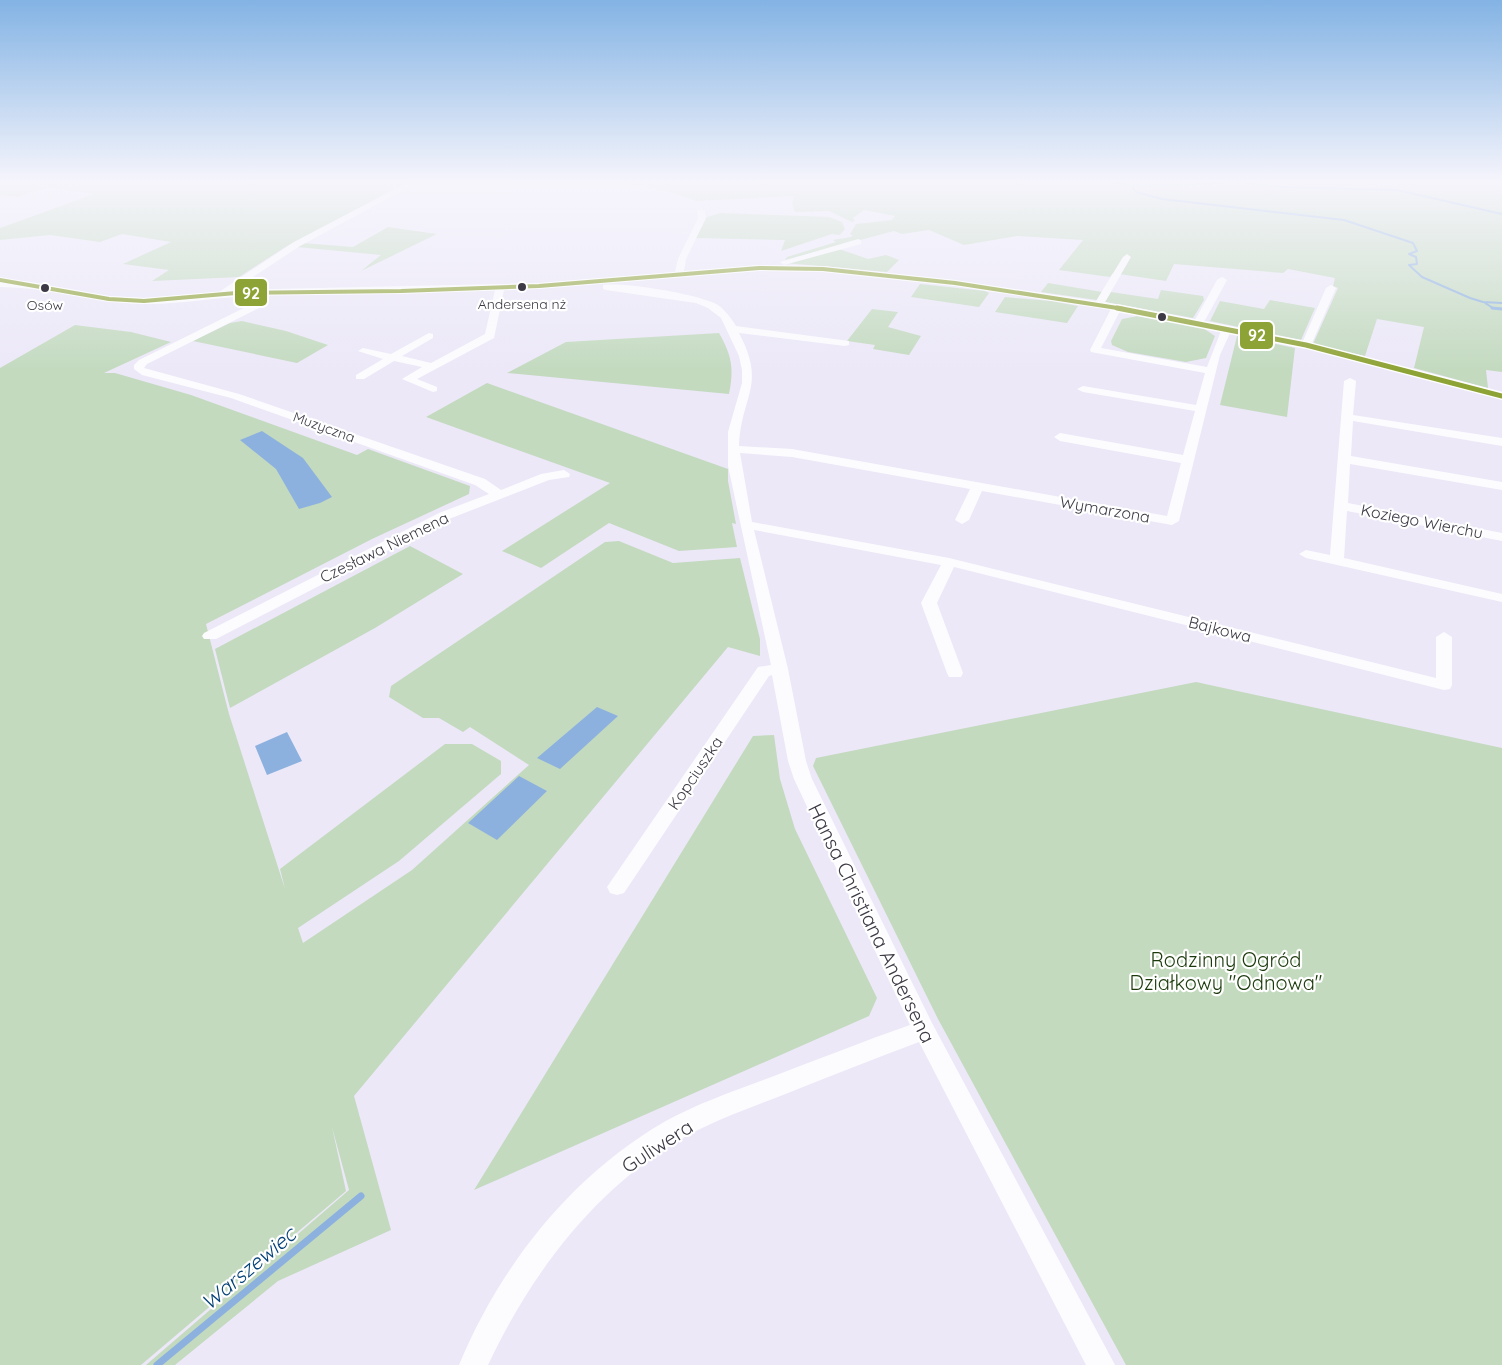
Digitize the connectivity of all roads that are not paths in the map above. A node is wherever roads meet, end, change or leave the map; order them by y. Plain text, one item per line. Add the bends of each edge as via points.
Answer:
1 (298, 244) edge
2 (689, 244) edge
3 (852, 244) edge
4 (1136, 263) dead end
5 (776, 267) junction
6 (679, 275) junction
7 (1222, 280) dead end
8 (592, 282) junction
9 (0, 284) edge
10 (507, 286) junction
11 (1332, 288) dead end
12 (266, 292) junction
13 (223, 294) junction
14 (1099, 304) junction
15 (1117, 308) junction
16 (1198, 323) junction
17 (732, 329) junction
18 (1227, 329) junction
19 (429, 336) dead end
20 (845, 343) dead end
21 (1306, 345) junction
22 (363, 351) dead end
23 (393, 358) junction
24 (432, 366) junction
25 (1211, 371) junction
26 (360, 377) dead end
27 (1350, 381) dead end
28 (433, 389) dead end
29 (1083, 389) dead end
30 (1502, 396) edge
31 (1201, 409) junction
32 (1347, 417) junction
33 (1060, 437) dead end
34 (1502, 442) edge
35 (734, 449) junction
36 (1345, 459) junction
37 (1187, 460) junction
38 (564, 474) dead end
39 (1502, 486) edge
40 (977, 487) junction
41 (498, 494) junction
42 (1342, 506) junction
43 (962, 520) dead end
44 (746, 525) junction
45 (1502, 537) edge
46 (1306, 554) dead end
47 (1337, 560) junction
48 (949, 562) junction
49 (1502, 598) edge
50 (210, 636) dead end
51 (1444, 637) dead end
52 (780, 669) junction
53 (955, 673) dead end
54 (617, 887) dead end
55 (924, 1030) junction
56 (473, 1365) edge
57 (1101, 1365) edge

1 - 13 street
2 - 6 street
3 - 5 street
4 - 14 street via 1125,260
5 - 6 street
5 - 14 street via 941,281
6 - 8 street
7 - 16 street
8 - 10 street
8 - 17 street, Hansa Christiana Andersena via 699,302 719,310
9 - 13 street via 25,284 125,301
10 - 12 street
10 - 24 street via 490,336
11 - 21 street
12 - 13 street
12 - 41 street, Muzyczna via 262,303 143,362 139,369 261,405 480,482
14 - 15 street
15 - 16 street
15 - 25 street via 1095,350
16 - 18 street
17 - 20 street
17 - 35 street, Hansa Christiana Andersena via 749,368
18 - 21 street
18 - 25 street, Wymarzona
19 - 23 street
21 - 30 street
22 - 23 street
23 - 24 street
23 - 26 street
24 - 28 street via 408,379
25 - 31 street, Wymarzona
27 - 32 street, Koziego Wierchu
29 - 31 street
31 - 37 street, Wymarzona
32 - 34 street
32 - 36 street, Koziego Wierchu
33 - 37 street
35 - 40 street via 783,452
35 - 44 street, Hansa Christiana Andersena
36 - 39 street
36 - 42 street, Koziego Wierchu
37 - 40 street, Wymarzona via 1172,521
38 - 41 street, Czesława Niemena
40 - 43 street
41 - 50 street, Czesława Niemena via 398,538
42 - 45 street, Koziego Wierchu
42 - 47 street, Koziego Wierchu
44 - 48 street, Bajkowa
44 - 52 street, Hansa Christiana Andersena
46 - 47 street
47 - 49 street
48 - 51 street, Bajkowa via 1444,685
48 - 53 street via 928,603
52 - 54 street, Kopciuszka via 764,671
52 - 55 street, Hansa Christiana Andersena via 803,779
55 - 56 street, Guliwera via 719,1110 675,1130 633,1156 544,1243 491,1324
55 - 57 street, Hansa Christiana Andersena

